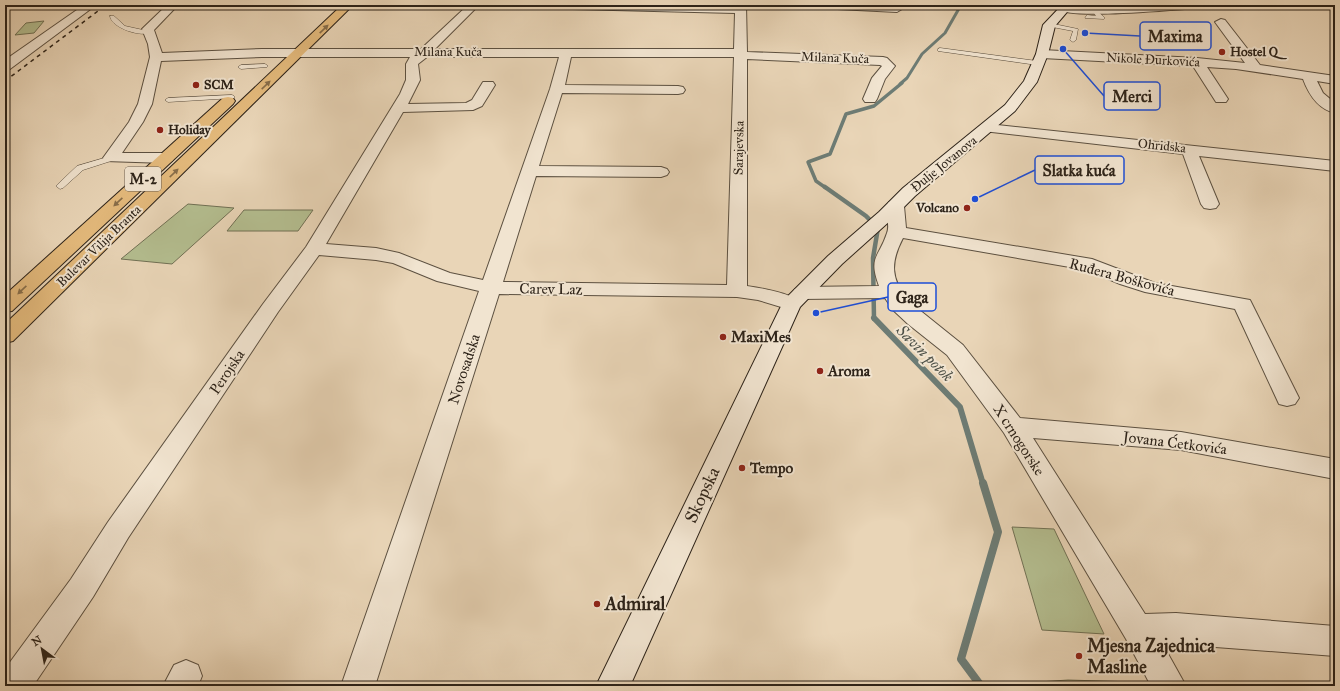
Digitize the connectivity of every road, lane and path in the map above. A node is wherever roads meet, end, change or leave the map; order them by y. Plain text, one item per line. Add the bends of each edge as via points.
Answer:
1 (91, 5) edge
2 (173, 5) edge
3 (332, 5) edge
4 (348, 5) edge
5 (474, 5) edge
6 (532, 5) edge
7 (817, 5) edge
8 (1198, 5) edge
9 (1328, 5) edge
10 (855, 6) edge
11 (740, 7) edge
12 (1066, 7) edge
13 (1335, 8) edge
14 (897, 9) dead end
15 (112, 17) dead end
16 (316, 20) dead end
17 (1221, 22) dead end
18 (1049, 25) junction
19 (149, 32) junction
20 (295, 39) dead end
21 (1073, 40) dead end
22 (940, 50) dead end
23 (280, 52) junction
24 (299, 52) junction
25 (566, 52) junction
26 (424, 53) junction
27 (740, 54) junction
28 (156, 57) junction
29 (1039, 58) junction
30 (1197, 62) junction
31 (5, 66) edge
32 (265, 66) junction
33 (241, 67) dead end
34 (1254, 67) junction
35 (1308, 75) junction
36 (1335, 80) edge
37 (488, 85) dead end
38 (557, 89) junction
39 (678, 90) dead end
40 (232, 98) junction
41 (870, 99) dead end
42 (1222, 99) dead end
43 (168, 100) dead end
44 (398, 108) junction
45 (1335, 109) edge
46 (988, 128) junction
47 (1189, 149) junction
48 (111, 158) junction
49 (166, 158) junction
50 (1335, 166) edge
51 (530, 171) junction
52 (661, 172) dead end
53 (60, 186) dead end
54 (1210, 204) dead end
55 (892, 218) junction
56 (314, 249) junction
57 (491, 288) junction
58 (737, 290) junction
59 (885, 292) junction
60 (797, 299) junction
61 (5, 306) edge
62 (5, 336) edge
63 (1287, 398) dead end
64 (1013, 427) junction
65 (1335, 469) edge
66 (1137, 628) junction
67 (1335, 641) edge
68 (13, 686) edge
69 (358, 686) edge
70 (613, 686) edge
71 (1169, 686) edge

1 - 31 street
2 - 19 street via 149,27
3 - 16 main road
24 -> 4 main road, Bulevar Vilija Branta / M-2
5 - 26 street
6 - 11 street
7 - 10 street
8 - 12 street via 1091,14
9 - 13 street
10 - 14 street
11 - 27 street, Sarajevska
12 - 18 street, Đulje Jovanova
15 - 19 lane via 128,29
17 - 34 street
18 - 21 lane via 1078,28
18 - 29 street, Đulje Jovanova
19 - 28 street
20 - 23 main road, Bulevar Vilija Branta / M-2
22 - 29 lane
23 - 24 street, Milana Kuča
23 - 28 street, Milana Kuča
23 - 32 main road, Bulevar Vilija Branta / M-2
24 - 26 street, Milana Kuča
62 -> 24 main road, Bulevar Vilija Branta / M-2
25 - 26 street, Milana Kuča
25 - 27 street, Milana Kuča
25 - 38 street, Novosadska
26 - 44 street, Perojska via 412,64 413,80
27 - 41 street, Milana Kuča via 882,61 889,66 879,78
27 - 58 street, Sarajevska
28 - 48 street via 145,104
29 - 30 street, Nikole Đurkovića
29 - 46 street, Đulje Jovanova via 1026,90
30 - 34 street, Nikole Đurkovića
30 - 42 street
32 - 33 lane
32 - 40 main road, Bulevar Vilija Branta / M-2
34 - 35 street, Nikole Đurkovića
35 - 36 street, Nikole Đurkovića
35 - 45 street via 1316,96
37 - 44 street via 477,103 471,106
38 - 39 street
38 - 51 street, Novosadska
40 - 43 lane
40 - 49 main road, Bulevar Vilija Branta / M-2
44 - 56 street, Perojska
46 - 47 street, Ohridska
46 - 55 street, Đulje Jovanova via 909,192
47 - 50 street, Ohridska
47 - 54 street
48 - 49 street
48 - 53 lane via 80,168
49 -> 61 main road, Bulevar Vilija Branta / M-2
51 - 52 street
51 - 57 street, Novosadska
55 - 59 street, X crnogorske via 883,271
55 - 60 street, Đulje Jovanova via 867,232
55 - 63 street, Ruđera Boškovića via 1092,265 1152,288 1243,304
56 - 57 street, Carev Laz via 376,254 399,259 444,277
56 - 68 street, Perojska via 270,309
57 - 58 street, Carev Laz
57 - 69 street, Novosadska
58 - 60 street, Carev Laz
59 - 60 street, Carev Laz via 847,292
59 - 64 street, X crnogorske via 955,350
60 - 70 street, Skopska
64 - 65 street, Jovana Ćetkovića via 1181,441
64 - 66 street, X crnogorske
66 - 67 street via 1176,628
66 - 71 street, X crnogorske

